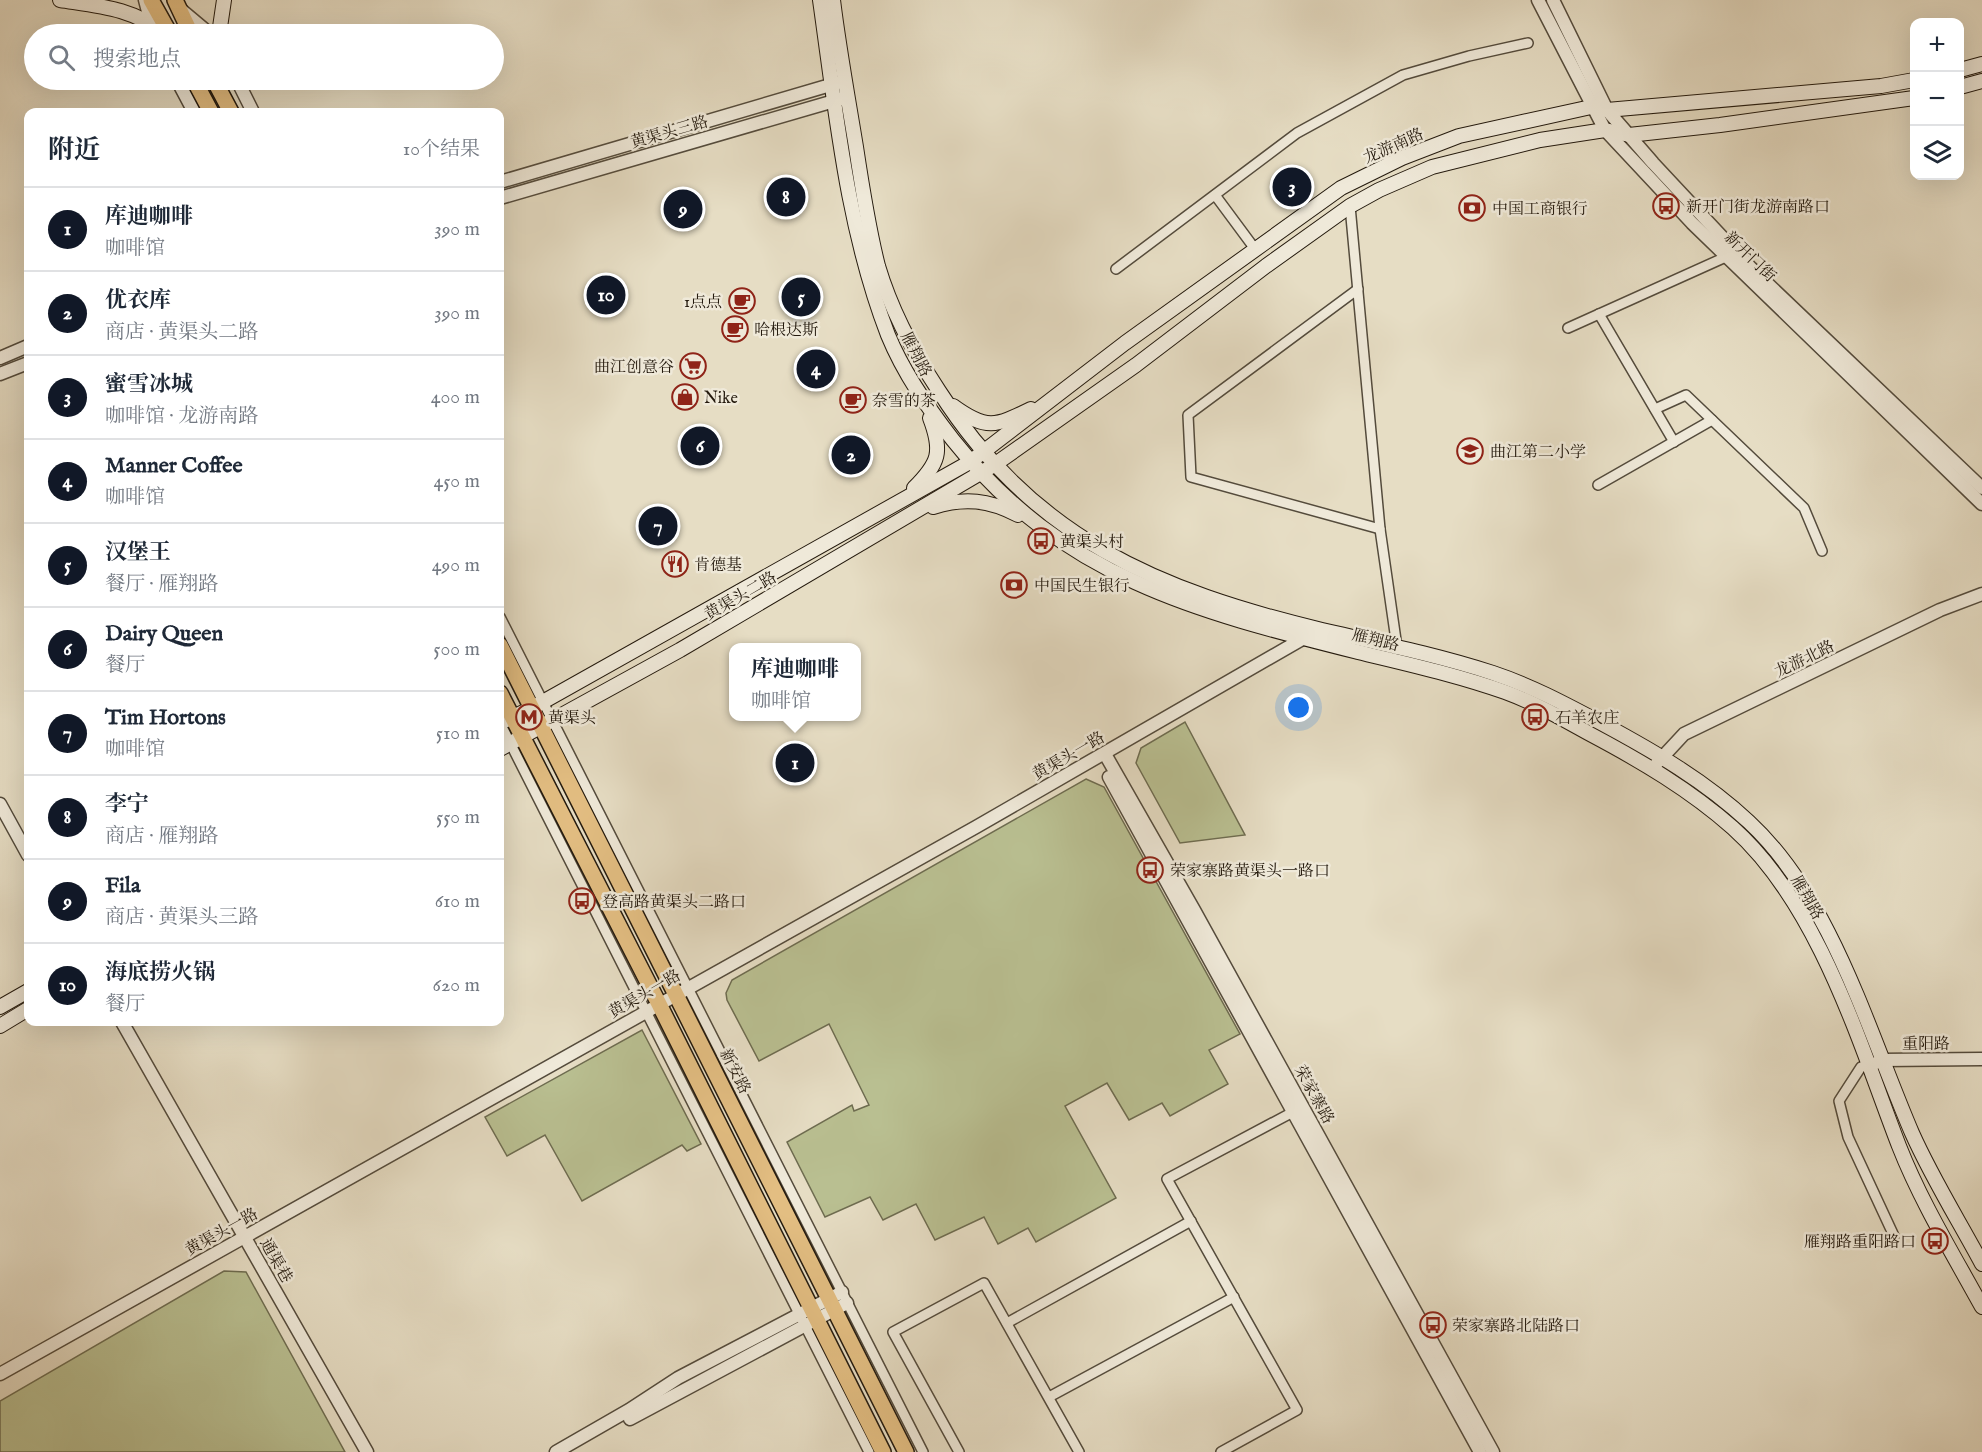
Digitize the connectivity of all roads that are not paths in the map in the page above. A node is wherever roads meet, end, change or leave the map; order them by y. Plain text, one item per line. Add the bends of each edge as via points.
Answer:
1 (60, 0) edge
2 (146, 0) edge
3 (151, 0) edge
4 (224, 0) edge
5 (820, 0) edge
6 (833, 0) edge
7 (1538, 0) edge
8 (1553, 0) edge
9 (176, 4) edge
10 (143, 24) edge
11 (152, 24) edge
12 (165, 24) edge
13 (186, 24) edge
14 (199, 24) edge
15 (220, 24) edge
16 (1528, 43) dead end
17 (1982, 64) edge
18 (1964, 69) edge
19 (1910, 81) edge
20 (1982, 81) edge
21 (838, 83) junction
22 (1964, 86) edge
23 (182, 90) edge
24 (200, 90) edge
25 (219, 90) edge
26 (242, 90) edge
27 (841, 99) junction
28 (1910, 99) edge
29 (1591, 107) junction
30 (192, 108) edge
31 (210, 108) edge
32 (229, 108) edge
33 (251, 108) edge
34 (1607, 110) junction
35 (1605, 130) junction
36 (1629, 135) junction
37 (504, 181) edge
38 (1215, 195) junction
39 (504, 197) edge
40 (1350, 206) junction
41 (1255, 249) junction
42 (1728, 256) junction
43 (1116, 268) dead end
44 (1358, 289) junction
45 (1599, 314) junction
46 (1568, 328) dead end
47 (24, 348) edge
48 (0, 358) edge
49 (24, 365) edge
50 (0, 374) edge
51 (923, 399) junction
52 (944, 399) junction
53 (1049, 400) junction
54 (1655, 409) junction
55 (1712, 420) junction
56 (1674, 442) junction
57 (983, 452) junction
58 (970, 462) junction
59 (994, 465) junction
60 (981, 473) junction
61 (1598, 485) dead end
62 (1982, 488) edge
63 (900, 501) junction
64 (1982, 504) edge
65 (914, 512) junction
66 (1038, 524) junction
67 (1380, 529) junction
68 (1822, 551) dead end
69 (1982, 594) edge
70 (504, 627) edge
71 (1304, 638) junction
72 (1397, 647) junction
73 (504, 651) edge
74 (537, 705) junction
75 (506, 720) edge
76 (547, 723) junction
77 (510, 743) edge
78 (1101, 756) junction
79 (1663, 756) junction
80 (1652, 769) junction
81 (0, 804) edge
82 (24, 848) edge
83 (682, 990) junction
84 (24, 993) edge
85 (0, 1007) edge
86 (652, 1007) junction
87 (24, 1011) edge
88 (0, 1026) edge
89 (124, 1026) edge
90 (1982, 1059) edge
91 (1876, 1062) junction
92 (1293, 1112) junction
93 (1191, 1221) junction
94 (1894, 1236) dead end
95 (245, 1237) junction
96 (1980, 1257) edge
97 (1234, 1298) junction
98 (839, 1300) junction
99 (1982, 1307) edge
100 (807, 1316) junction
101 (1007, 1323) junction
102 (0, 1374) edge
103 (1049, 1397) junction
104 (367, 1452) edge
105 (556, 1452) edge
106 (571, 1452) edge
107 (869, 1452) edge
108 (883, 1452) edge
109 (906, 1452) edge
110 (923, 1452) edge
111 (959, 1452) edge
112 (1079, 1452) edge
113 (1221, 1452) edge
114 (1480, 1452) edge
115 (1493, 1452) edge

1 - 10 main road via 109,6
2 - 11 street
3 - 12 main road
4 - 15 main road
5 - 21 main road, 雁翔路
6 - 21 main road, 雁翔路
7 - 29 street, 新开门街
8 - 34 street, 新开门街
9 - 13 main road
9 - 14 street
16 - 38 street via 1403,75 1297,133
17 - 18 main road
19 - 34 main road, 龙游南路
20 - 22 main road
21 - 27 main road, 雁翔路
21 - 37 street, 黄渠头三路
23 - 30 street
24 - 31 main road
25 - 32 main road
26 - 33 street
27 - 39 street, 黄渠头三路
27 - 51 main road, 雁翔路 via 850,196 868,272 894,348
27 - 52 main road, 雁翔路 via 878,266 903,328
28 - 36 main road
29 - 34 main road, 龙游南路
29 - 35 street, 新开门街
29 - 41 main road, 龙游南路 via 1476,131 1402,158 1341,188
34 - 36 street, 新开门街
35 - 36 main road
35 - 40 main road via 1540,140 1432,167
35 - 42 street, 新开门街
36 - 62 street, 新开门街 via 1751,268
38 - 41 street
38 - 43 street
40 - 44 street
40 - 59 main road
41 - 53 main road, 龙游南路
42 - 45 street
42 - 64 street, 新开门街
44 - 67 street
44 - 67 street via 1188,415 1191,477
45 - 46 street
45 - 54 street
47 - 48 street
49 - 50 street
51 - 58 main road, 雁翔路
51 - 63 main road via 938,438 936,460
52 - 53 main road via 972,419 991,424 1005,422
52 - 57 main road, 雁翔路
53 - 57 main road, 龙游南路
54 - 55 street via 1686,395
54 - 56 street
55 - 56 street
55 - 68 street via 1804,508
56 - 61 street
57 - 58 main road, 龙游南路
57 - 59 main road, 雁翔路
58 - 60 main road, 雁翔路
58 - 63 main road, 黄渠头二路
59 - 60 main road, 黄渠头二路
59 - 72 main road, 雁翔路 via 1065,528 1144,573 1262,614
60 - 65 main road, 黄渠头二路
60 - 66 main road, 雁翔路
63 - 74 main road, 黄渠头二路
65 - 66 main road via 954,501 983,501
65 - 76 main road, 黄渠头二路 via 680,650
66 - 71 main road, 雁翔路 via 1071,550 1143,586
67 - 72 street
69 - 79 street, 龙游北路 via 1940,610 1684,734
70 - 74 street
71 - 78 street, 黄渠头一路
71 - 80 main road, 雁翔路 via 1506,693 1567,721
72 - 79 main road, 雁翔路 via 1521,683
73 - 74 main road, 新安路
74 - 75 main road, 黄渠头二路
74 - 76 main road, 新安路
75 - 77 main road
76 - 77 main road, 黄渠头二路
76 - 83 main road, 新安路
77 - 86 main road
78 - 83 street, 黄渠头一路
78 - 92 street, 荣家寨路
78 - 115 street, 荣家寨路 via 1200,921
79 - 80 street, 龙游北路
79 - 91 main road, 雁翔路 via 1747,820 1781,857 1821,922 1857,995
80 - 91 main road, 雁翔路 via 1729,824 1784,886
81 - 82 street
83 - 86 street, 黄渠头一路
83 - 98 main road, 新安路
84 - 85 main road
86 - 95 street, 黄渠头一路
86 - 100 main road
87 - 88 main road
89 - 95 street, 通渠巷
90 - 91 street, 重阳路
91 - 94 street via 1861,1067 1839,1101 1848,1137
91 - 96 main road, 雁翔路
91 - 99 main road, 雁翔路 via 1901,1151
92 - 93 street via 1167,1179
92 - 114 street, 荣家寨路
93 - 97 street
93 - 101 street
95 - 102 street, 黄渠头一路
95 - 104 street, 通渠巷
97 - 103 street
97 - 113 street via 1297,1410
98 - 100 street
98 - 109 main road, 新安路
98 - 110 street
100 - 105 street via 678,1378
100 - 106 street
100 - 107 street
100 - 108 main road
101 - 103 street
101 - 111 street via 984,1283 893,1332
103 - 112 street

